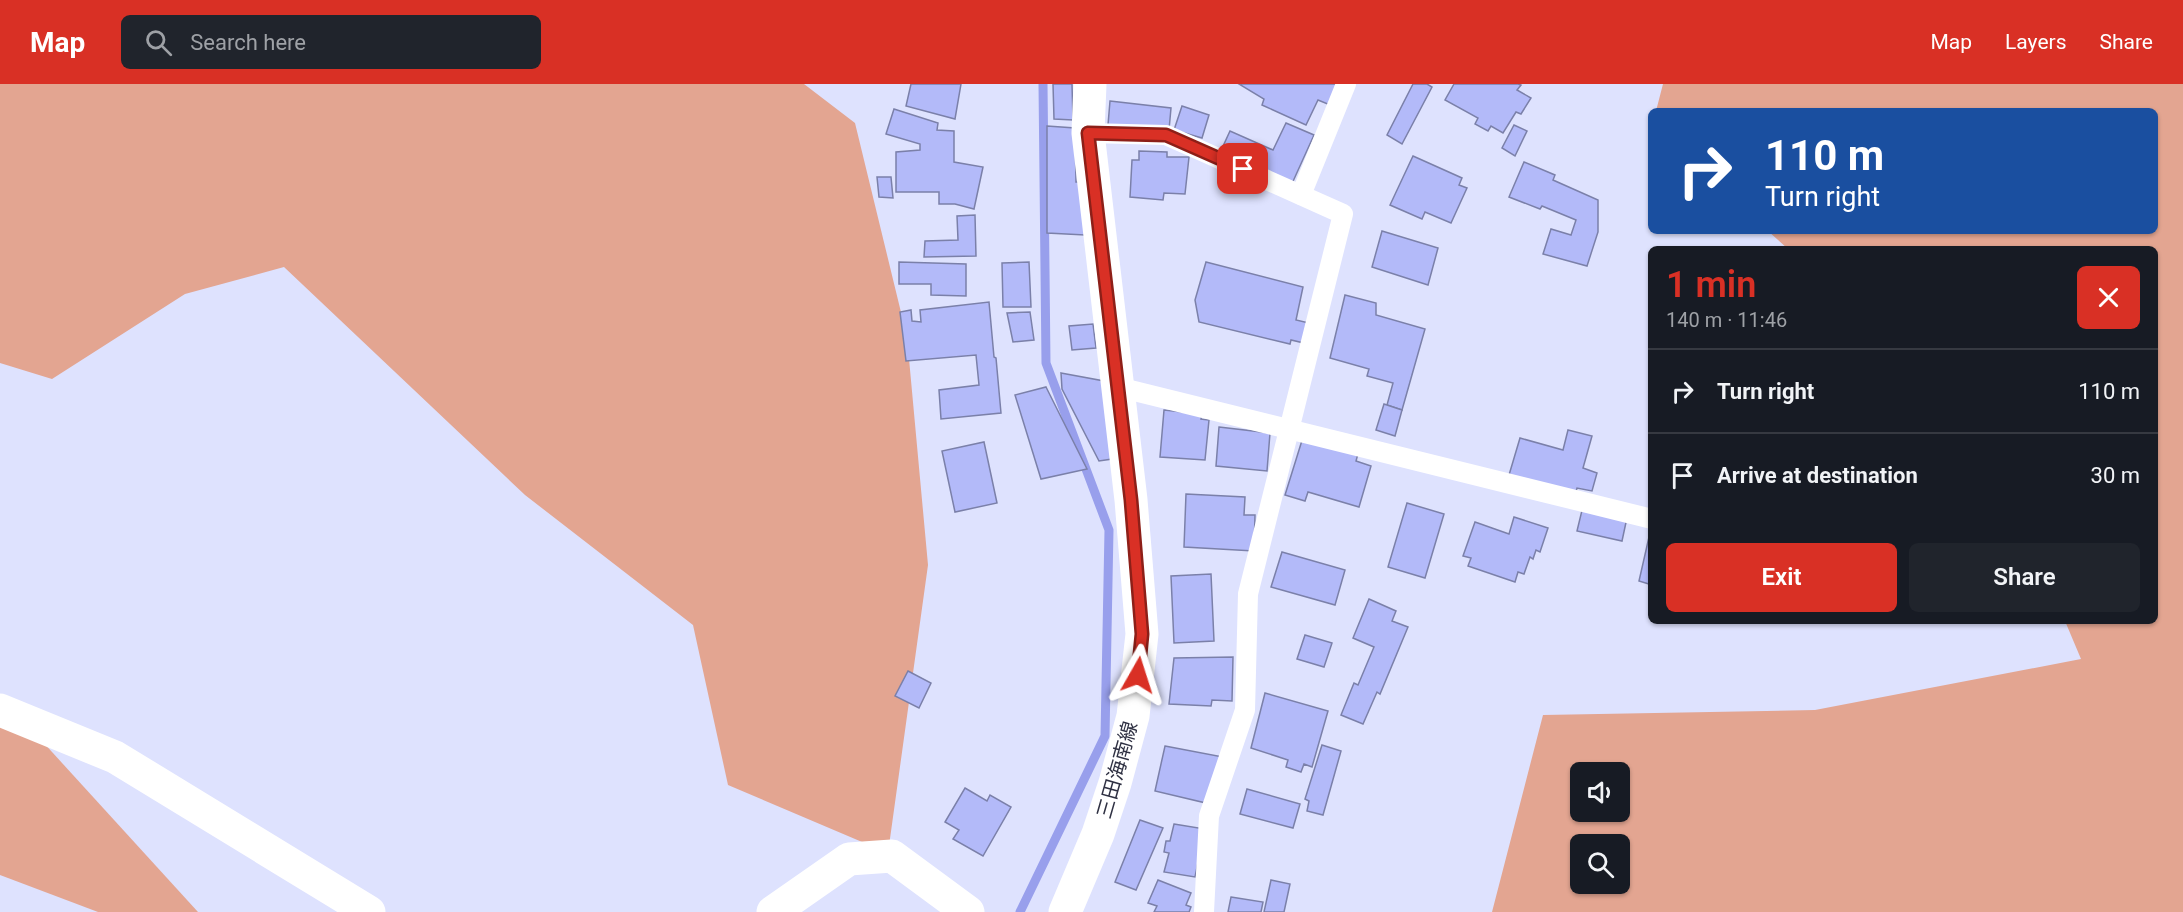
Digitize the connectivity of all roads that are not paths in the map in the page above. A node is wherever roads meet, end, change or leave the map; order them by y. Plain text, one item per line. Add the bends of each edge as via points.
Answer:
1 (1090, 84) edge
2 (1346, 84) edge
3 (1088, 133) junction
4 (1301, 195) junction
5 (1118, 387) junction
6 (1288, 429) junction
7 (1648, 518) edge
8 (0, 710) edge
9 (369, 912) edge
10 (773, 912) edge
11 (968, 912) edge
12 (1065, 912) edge
13 (1204, 912) edge

1 - 3 main road, 三田海南線
2 - 4 lane
3 - 4 lane via 1166,135
3 - 5 main road, 三田海南線
4 - 6 lane via 1342,214
5 - 6 lane
5 - 12 main road, 三田海南線 via 1142,634 1133,716 1116,783
6 - 7 lane
6 - 13 lane via 1248,594 1245,710 1209,816
8 - 9 main road via 115,757
10 - 11 main road via 849,859 892,856

